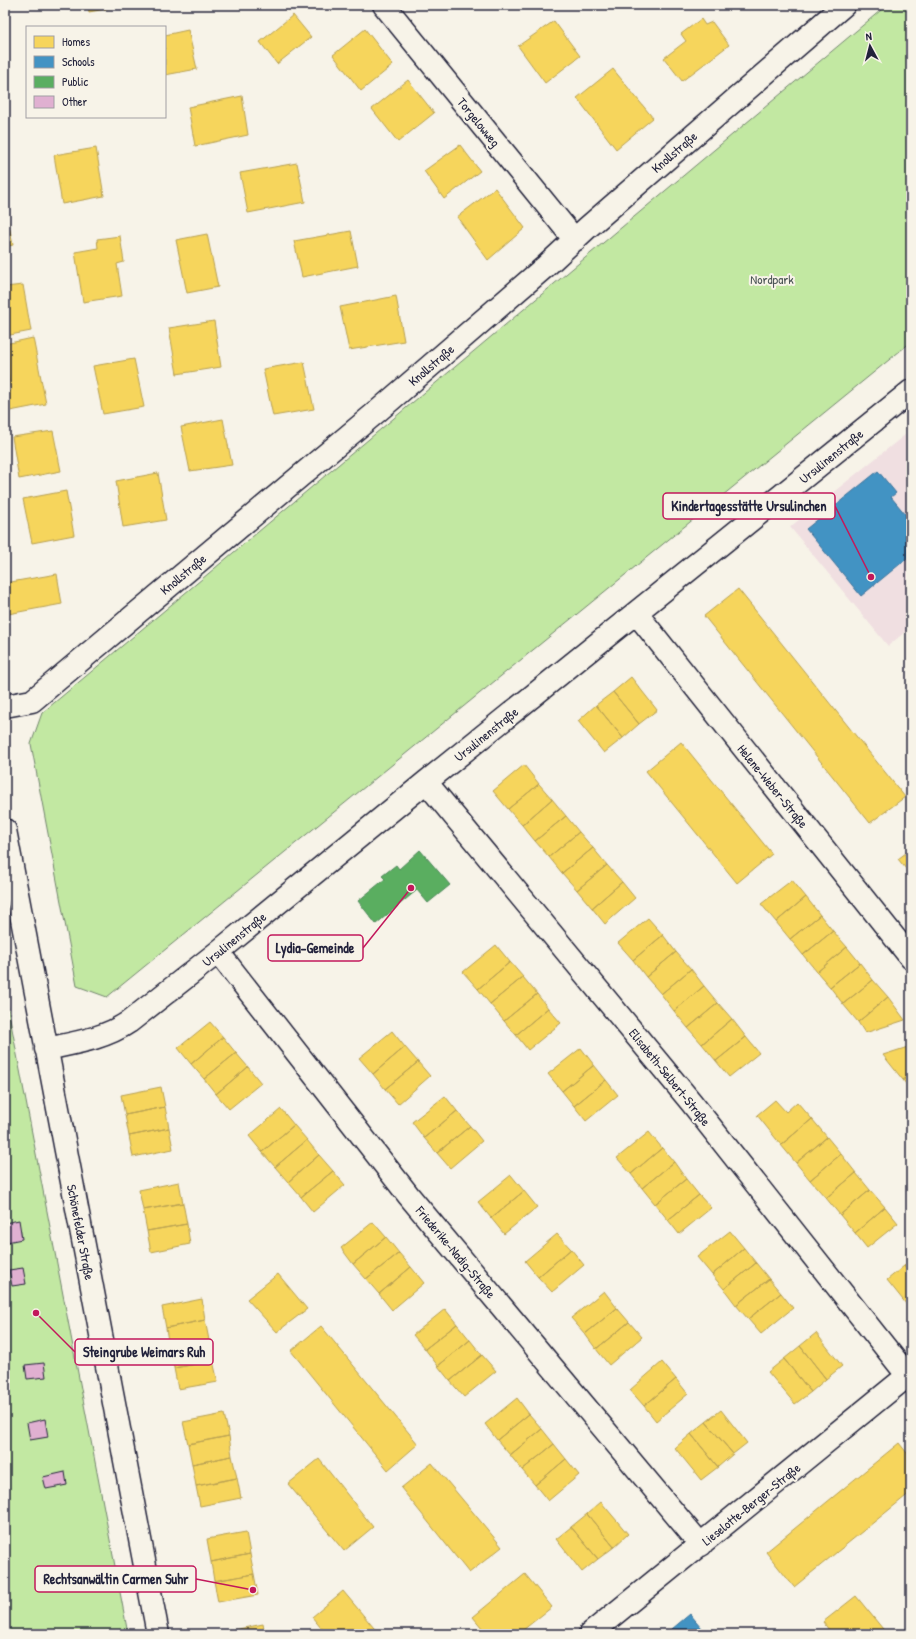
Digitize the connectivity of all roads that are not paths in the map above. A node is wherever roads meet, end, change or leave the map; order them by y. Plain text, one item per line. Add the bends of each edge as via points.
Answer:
1 (384, 5) edge
2 (844, 5) edge
3 (575, 240) junction
4 (911, 391) edge
5 (637, 614) junction
6 (5, 706) edge
7 (426, 782) junction
8 (5, 830) edge
9 (218, 952) junction
10 (911, 958) edge
11 (46, 1049) junction
12 (910, 1375) edge
13 (700, 1545) junction
14 (158, 1634) edge
15 (590, 1634) edge

1 - 3 street, Torgelowweg
2 - 3 street, Knollstraße
3 - 6 street, Knollstraße via 378,410 32,701
4 - 5 street, Ursulinenstraße
5 - 7 street, Ursulinenstraße
5 - 10 street, Helene-Weber-Straße
7 - 9 street, Ursulinenstraße
7 - 12 street, Elisabeth-Selbert-Straße via 686,1097
8 - 11 street, Schönefelder Straße
9 - 11 street, Ursulinenstraße via 120,1029 104,1036
9 - 13 street, Friederike-Nadig-Straße via 409,1196
11 - 14 street, Schönefelder Straße
12 - 13 street, Lieselotte-Berger-Straße
13 - 15 street, Lieselotte-Berger-Straße

